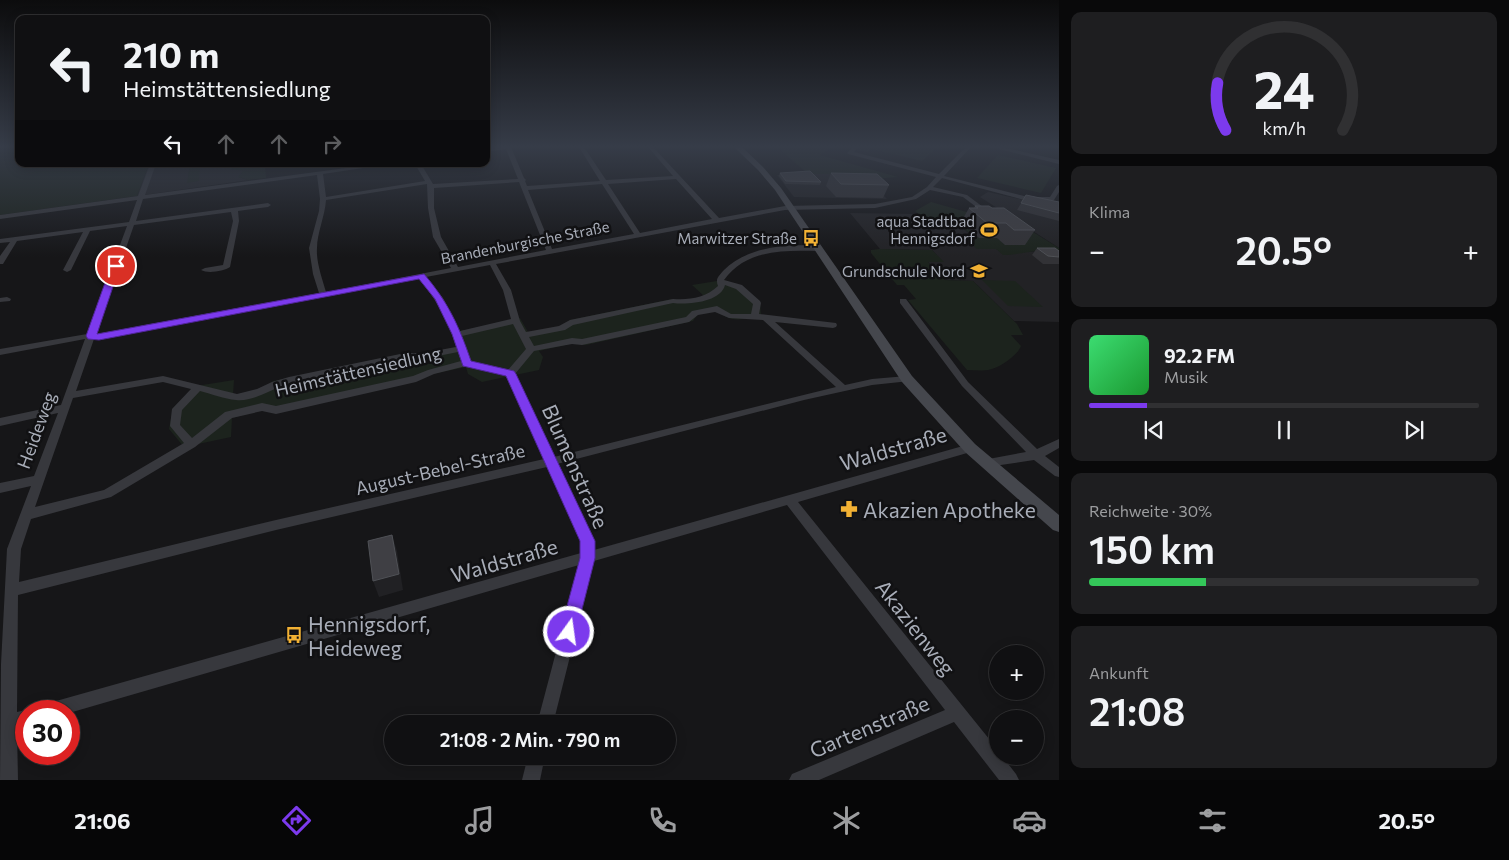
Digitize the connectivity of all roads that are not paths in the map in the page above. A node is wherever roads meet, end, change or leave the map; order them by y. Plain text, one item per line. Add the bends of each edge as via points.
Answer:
1 (146, 183) edge
2 (246, 183) edge
3 (322, 183) edge
4 (444, 183) edge
5 (524, 183) edge
6 (586, 183) edge
7 (605, 183) edge
8 (682, 183) edge
9 (775, 183) edge
10 (934, 183) edge
11 (966, 183) edge
12 (430, 184) junction
13 (1059, 187) edge
14 (525, 188) junction
15 (929, 188) junction
16 (141, 198) junction
17 (324, 199) junction
18 (268, 205) dead end
19 (790, 208) junction
20 (234, 209) junction
21 (0, 217) edge
22 (717, 220) junction
23 (998, 220) edge
24 (130, 223) junction
25 (88, 229) junction
26 (638, 235) junction
27 (16, 238) junction
28 (0, 241) edge
29 (819, 250) junction
30 (550, 252) junction
31 (0, 262) edge
32 (492, 263) junction
33 (455, 269) junction
34 (67, 270) dead end
35 (205, 270) dead end
36 (421, 276) junction
37 (720, 281) junction
38 (323, 294) junction
39 (706, 298) junction
40 (902, 301) dead end
41 (717, 309) junction
42 (754, 315) junction
43 (766, 318) junction
44 (516, 321) junction
45 (833, 325) dead end
46 (562, 328) junction
47 (457, 334) junction
48 (524, 335) junction
49 (91, 336) junction
50 (572, 341) junction
51 (460, 349) junction
52 (531, 349) junction
53 (0, 352) edge
54 (466, 363) junction
55 (510, 374) junction
56 (907, 379) junction
57 (198, 388) junction
58 (843, 388) junction
59 (229, 396) junction
60 (66, 402) junction
61 (229, 415) junction
62 (0, 422) edge
63 (1059, 443) edge
64 (191, 444) junction
65 (970, 448) junction
66 (1036, 454) junction
67 (550, 462) junction
68 (987, 462) junction
69 (1059, 473) edge
70 (38, 480) junction
71 (0, 488) edge
72 (789, 500) junction
73 (25, 514) junction
74 (1059, 525) edge
75 (588, 558) junction
76 (11, 590) junction
77 (80, 702) edge
78 (957, 713) junction
79 (547, 715) edge
80 (4, 724) edge
81 (535, 765) edge
82 (9, 780) edge
83 (531, 780) edge
84 (798, 780) edge
85 (1010, 780) edge

1 - 16 street, Heideweg
2 - 16 street
3 - 17 street
4 - 12 street
5 - 14 street
6 - 14 street
7 - 26 street
8 - 22 street
9 - 19 main road
10 - 15 street, Brandenburgische Straße
11 - 13 street via 1028,199 1052,199
12 - 17 street
12 - 33 street via 436,237
14 - 30 street
15 - 19 street, Brandenburgische Straße via 914,198 884,205
15 - 23 street via 964,196
16 - 21 street
16 - 24 street, Heideweg
17 - 38 street via 313,248
18 - 20 street
19 - 22 street, Brandenburgische Straße
19 - 29 main road
20 - 24 street
20 - 35 street via 236,221 230,266
22 - 26 street, Brandenburgische Straße
24 - 25 street
24 - 49 street, Heideweg
25 - 27 street
25 - 34 street
26 - 30 street, Brandenburgische Straße
27 - 28 street
27 - 31 street
29 - 37 street via 789,248 747,256 732,266
29 - 56 main road
30 - 32 street, Brandenburgische Straße
32 - 33 street, Brandenburgische Straße
32 - 44 street via 507,290
33 - 36 street, Brandenburgische Straße
36 - 38 street, Brandenburgische Straße
36 - 47 street via 439,298
37 - 39 street via 722,287
37 - 42 street via 739,288 757,303
38 - 49 street, Brandenburgische Straße
39 - 41 street
39 - 46 street via 672,301 570,323
40 - 66 street via 965,384
41 - 42 street via 729,317
41 - 50 street via 695,313 689,319 582,342
42 - 43 street
43 - 45 street
43 - 58 street
44 - 47 street, Heimstättensiedlung
44 - 48 street
46 - 48 street
46 - 50 street
47 - 51 street, Heimstättensiedlung
48 - 52 street
49 - 53 street, Brandenburgische Straße
49 - 60 street, Heideweg
50 - 52 street
51 - 54 street, Heimstättensiedlung
51 - 59 street, Heimstättensiedlung via 405,356 275,384 260,392
52 - 55 street
54 - 55 street, Heimstättensiedlung
54 - 61 street, Heimstättensiedlung via 416,379 286,408 262,407
55 - 67 street, Blumenstraße
56 - 58 street, August-Bebel-Straße
56 - 65 main road
57 - 59 street, Heimstättensiedlung
57 - 60 street, Heimstättensiedlung via 163,379
57 - 64 street via 177,409 175,426
58 - 67 street, August-Bebel-Straße
59 - 61 street
60 - 62 street, Heimstättensiedlung
60 - 70 street, Heideweg
61 - 64 street, Heimstättensiedlung
63 - 66 street
64 - 73 street, Heimstättensiedlung via 107,494
65 - 68 main road
65 - 72 street, Waldstraße
66 - 68 street
66 - 69 street
67 - 75 street, Blumenstraße via 587,541
67 - 76 street, August-Bebel-Straße
68 - 74 main road
70 - 71 street
70 - 73 street, Heideweg
72 - 75 street, Waldstraße
72 - 78 street, Akazienweg
73 - 76 street, Heideweg via 14,549
75 - 77 street, Waldstraße
75 - 79 street, Blumenstraße
76 - 80 street, Heideweg
78 - 84 street, Gartenstraße
78 - 85 street, Akazienweg
80 - 82 street, Heideweg
81 - 83 street

